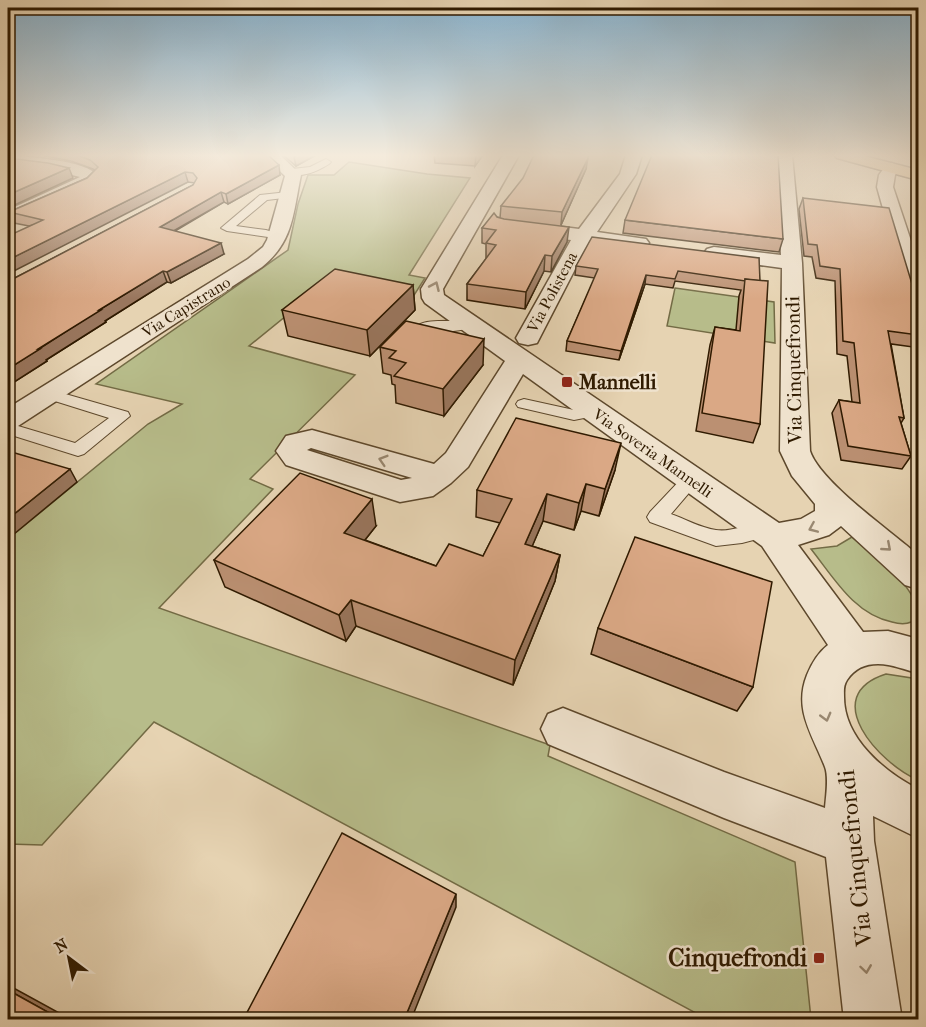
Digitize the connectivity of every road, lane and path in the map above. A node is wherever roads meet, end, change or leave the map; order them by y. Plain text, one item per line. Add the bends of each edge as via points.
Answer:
1 (39, 203) edge
2 (257, 203) edge
3 (286, 203) edge
4 (482, 203) edge
5 (607, 203) edge
6 (787, 203) edge
7 (890, 203) edge
8 (8, 217) edge
9 (504, 225) edge
10 (582, 236) junction
11 (278, 237) junction
12 (664, 246) edge
13 (699, 251) edge
14 (792, 263) junction
15 (918, 294) edge
16 (468, 324) junction
17 (426, 326) edge
18 (524, 349) junction
19 (48, 394) junction
20 (524, 404) dead end
21 (593, 411) junction
22 (8, 420) edge
23 (8, 428) edge
24 (440, 476) dead end
25 (691, 480) junction
26 (827, 495) junction
27 (770, 533) junction
28 (918, 575) edge
29 (918, 656) edge
30 (842, 659) junction
31 (564, 729) dead end
32 (849, 764) junction
33 (918, 813) edge
34 (849, 841) junction
35 (873, 1020) edge

1 - 8 street
2 - 11 lane via 227,228
3 - 11 street, Via Capistrano
16 -> 4 street, Via Soveria Mannelli via 435,300 431,291
5 - 10 street, Via Polistena
6 - 14 street, Via Cinquefrondi
7 - 15 street
9 - 10 street
10 - 12 street
10 - 18 street, Via Polistena
11 - 19 street, Via Capistrano via 270,251 255,263
13 - 14 street
14 - 26 street, Via Cinquefrondi via 795,451 805,472
16 - 17 lane
16 - 18 street, Via Soveria Mannelli
18 - 21 street, Via Soveria Mannelli
18 - 24 street, Via Polistena via 457,460
19 - 22 street, Via Capistrano
19 - 23 lane via 122,416 78,450
20 - 21 lane via 574,415
21 - 25 street, Via Soveria Mannelli
25 - 27 street, Via Soveria Mannelli
25 - 27 lane via 657,517 716,538
26 -> 27 street via 832,506 821,526
26 -> 28 street, Via Cinquefrondi
27 - 30 street
29 - 30 street via 877,647
30 -> 32 street, Via Cinquefrondi via 824,678 824,712 836,745
31 - 34 street
32 - 33 street via 875,791
32 - 34 street, Via Cinquefrondi
34 -> 35 street, Via Cinquefrondi

